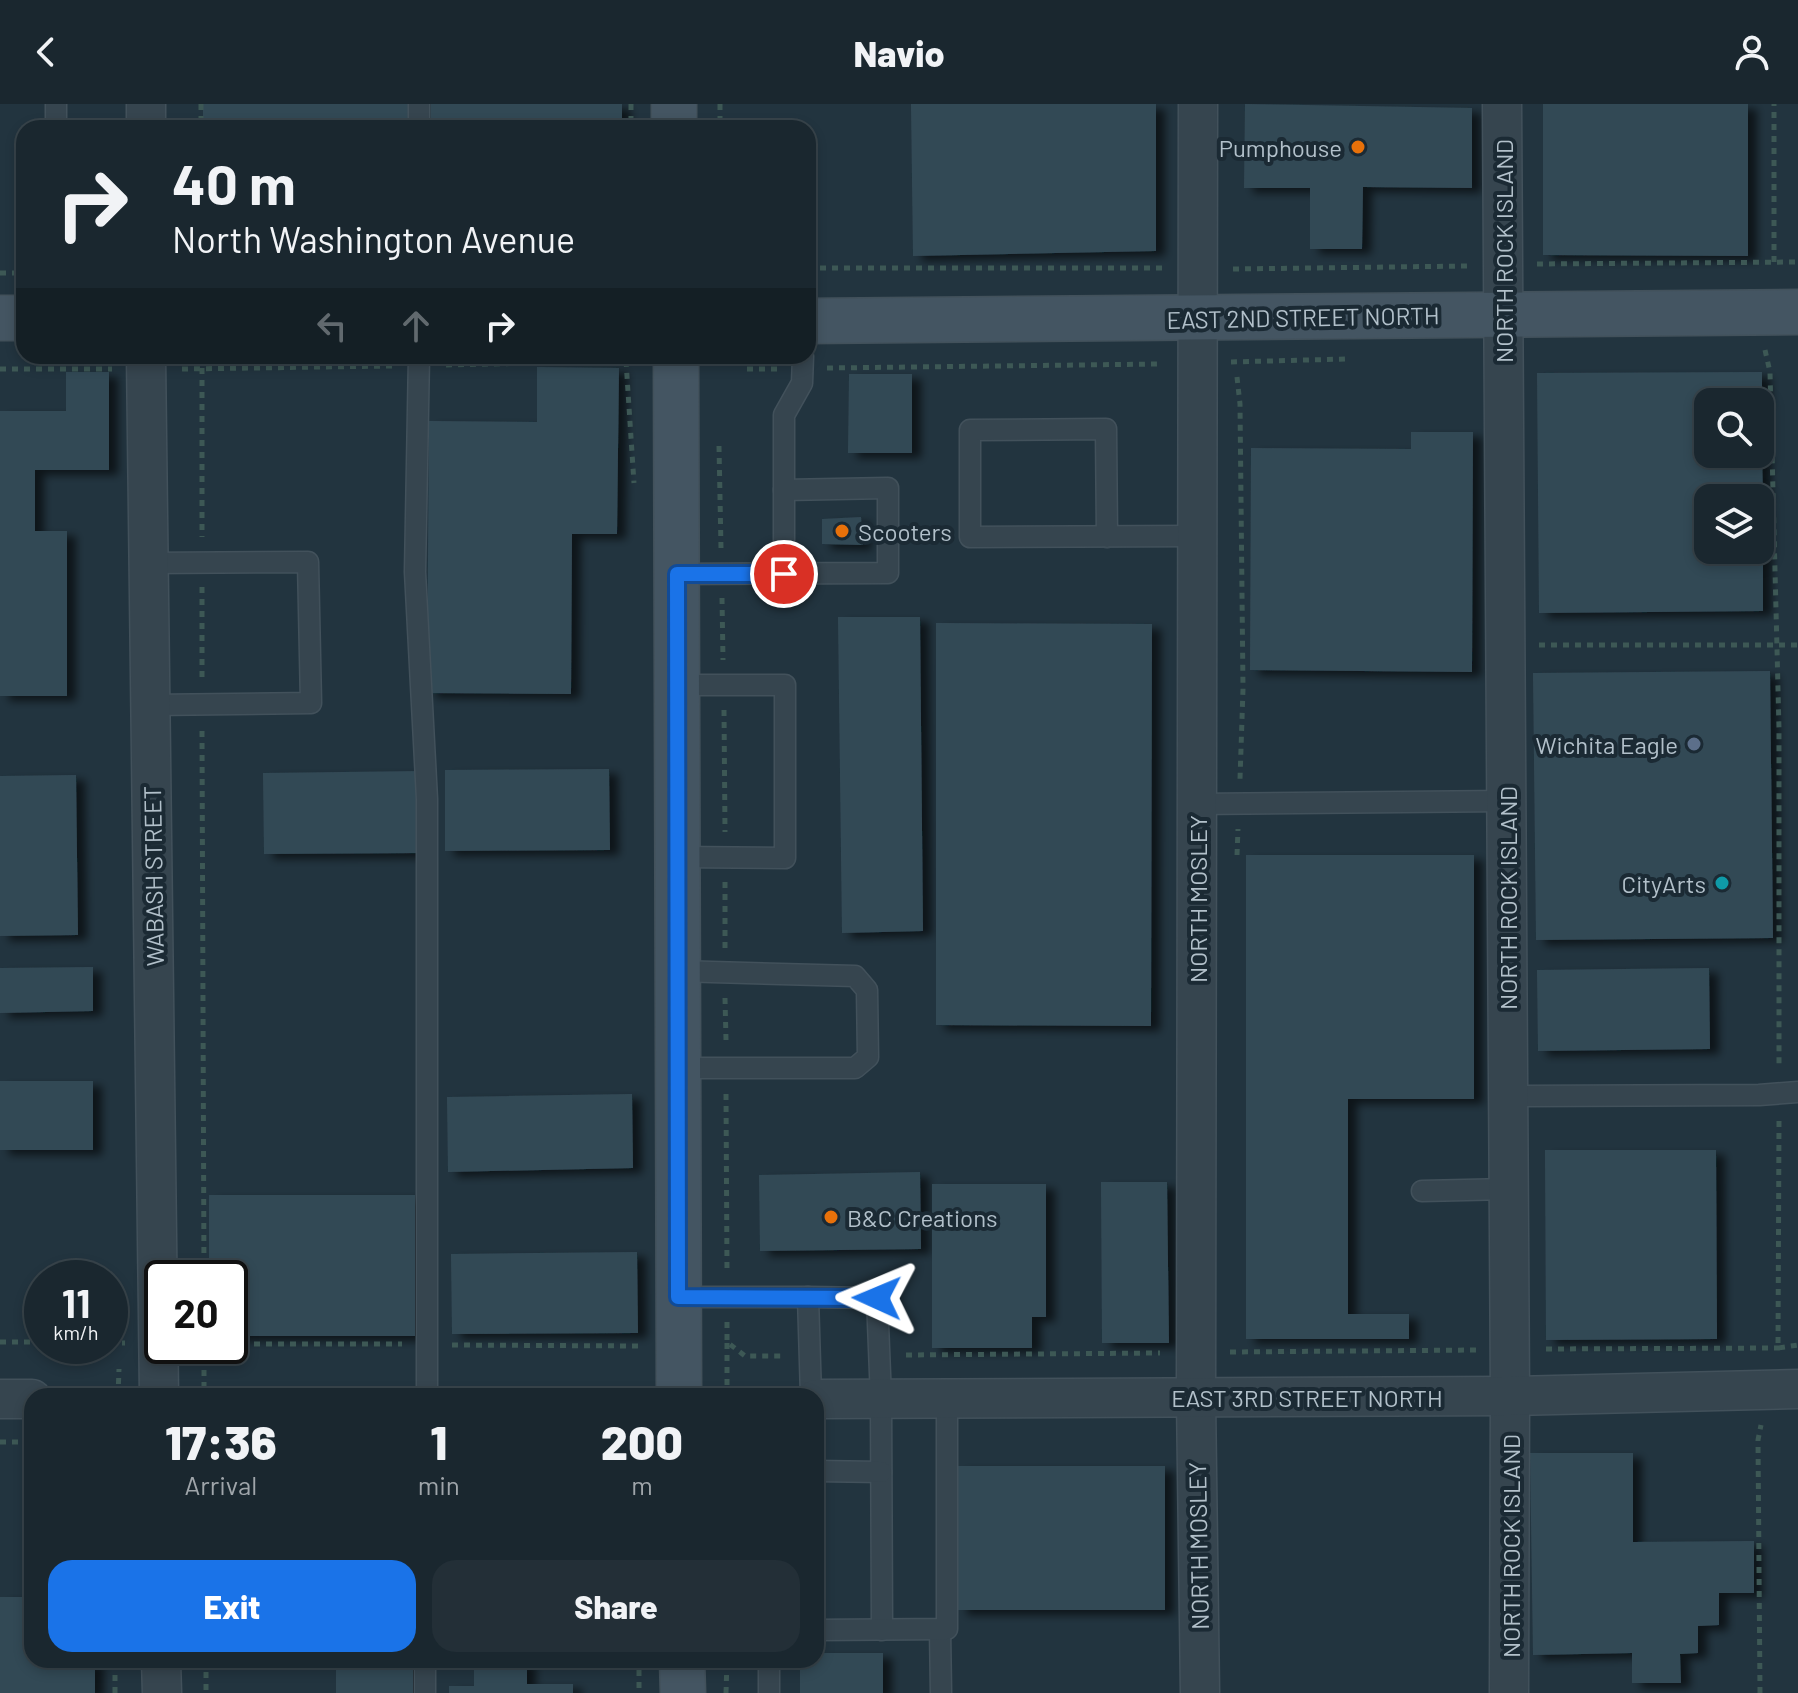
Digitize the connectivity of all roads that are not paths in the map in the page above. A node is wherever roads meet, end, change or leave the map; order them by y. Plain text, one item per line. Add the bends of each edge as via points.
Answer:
1 (1198, 104) edge
2 (1502, 104) edge
3 (1503, 314) junction
4 (1199, 318) junction
5 (816, 321) edge
6 (1787, 330) edge
7 (146, 364) edge
8 (419, 364) edge
9 (676, 364) edge
10 (803, 364) edge
11 (784, 490) junction
12 (1198, 536) junction
13 (1107, 537) junction
14 (149, 563) junction
15 (677, 574) junction
16 (784, 574) junction
17 (677, 685) junction
18 (151, 705) junction
19 (1506, 801) junction
20 (1197, 804) junction
21 (677, 857) junction
22 (677, 971) junction
23 (678, 1068) junction
24 (1788, 1092) edge
25 (1508, 1096) junction
26 (1509, 1189) junction
27 (1422, 1191) dead end
28 (678, 1297) junction
29 (808, 1297) junction
30 (159, 1388) edge
31 (427, 1388) edge
32 (679, 1388) edge
33 (811, 1388) edge
34 (1784, 1389) edge
35 (1510, 1396) junction
36 (1196, 1398) junction
37 (0, 1399) edge
38 (24, 1399) edge
39 (824, 1399) edge
40 (881, 1399) junction
41 (947, 1399) junction
42 (824, 1471) edge
43 (881, 1472) junction
44 (940, 1629) junction
45 (824, 1630) edge
46 (882, 1630) junction
47 (161, 1668) edge
48 (425, 1668) edge
49 (682, 1668) edge
50 (769, 1668) edge
51 (162, 1693) edge
52 (425, 1693) edge
53 (683, 1693) edge
54 (769, 1693) edge
55 (941, 1693) edge
56 (1200, 1693) edge
57 (1509, 1693) edge

1 - 4 street, NORTH MOSLEY
2 - 3 street, NORTH ROCK ISLAND
3 - 4 main road, EAST 2ND STREET NORTH
3 - 6 main road, EAST 2ND STREET NORTH
3 - 19 street, NORTH ROCK ISLAND
4 - 5 main road, EAST 2ND STREET NORTH
4 - 12 street, NORTH MOSLEY via 1217,363
7 - 14 street, WABASH STREET
8 - 31 lane via 415,572 427,799
9 - 15 main road
10 - 11 lane via 802,383 784,415
11 - 16 lane
11 - 16 lane via 888,488 888,573
12 - 13 lane
12 - 20 street, NORTH MOSLEY
13 - 13 lane via 970,537 970,430 1106,429
14 - 18 street, WABASH STREET
14 - 18 lane via 308,562 311,703
15 - 16 lane
15 - 17 main road
17 - 21 main road
17 - 21 lane via 785,685 785,858
18 - 30 street, WABASH STREET
19 - 20 lane
19 - 25 street, NORTH ROCK ISLAND
20 - 36 street, NORTH MOSLEY
21 - 22 main road
22 - 23 main road
22 - 23 lane via 855,976 867,990 868,1044 868,1057 855,1068
23 - 28 main road
24 - 25 lane
25 - 26 street, NORTH ROCK ISLAND
26 - 27 lane
26 - 35 street, NORTH ROCK ISLAND
28 - 29 lane
28 - 32 main road
29 - 33 lane
29 - 40 lane via 877,1298
34 - 35 street, EAST 3RD STREET NORTH
35 - 36 street, EAST 3RD STREET NORTH
35 - 57 street, NORTH ROCK ISLAND
36 - 41 street, EAST 3RD STREET NORTH
36 - 56 street, NORTH MOSLEY
37 - 38 street
39 - 40 street, EAST 3RD STREET NORTH
40 - 41 street, EAST 3RD STREET NORTH
40 - 43 lane
41 - 44 lane via 947,1629
42 - 43 lane
43 - 46 lane
44 - 46 lane
44 - 55 lane
45 - 46 lane
47 - 51 street
48 - 52 lane
49 - 53 main road
50 - 54 lane

